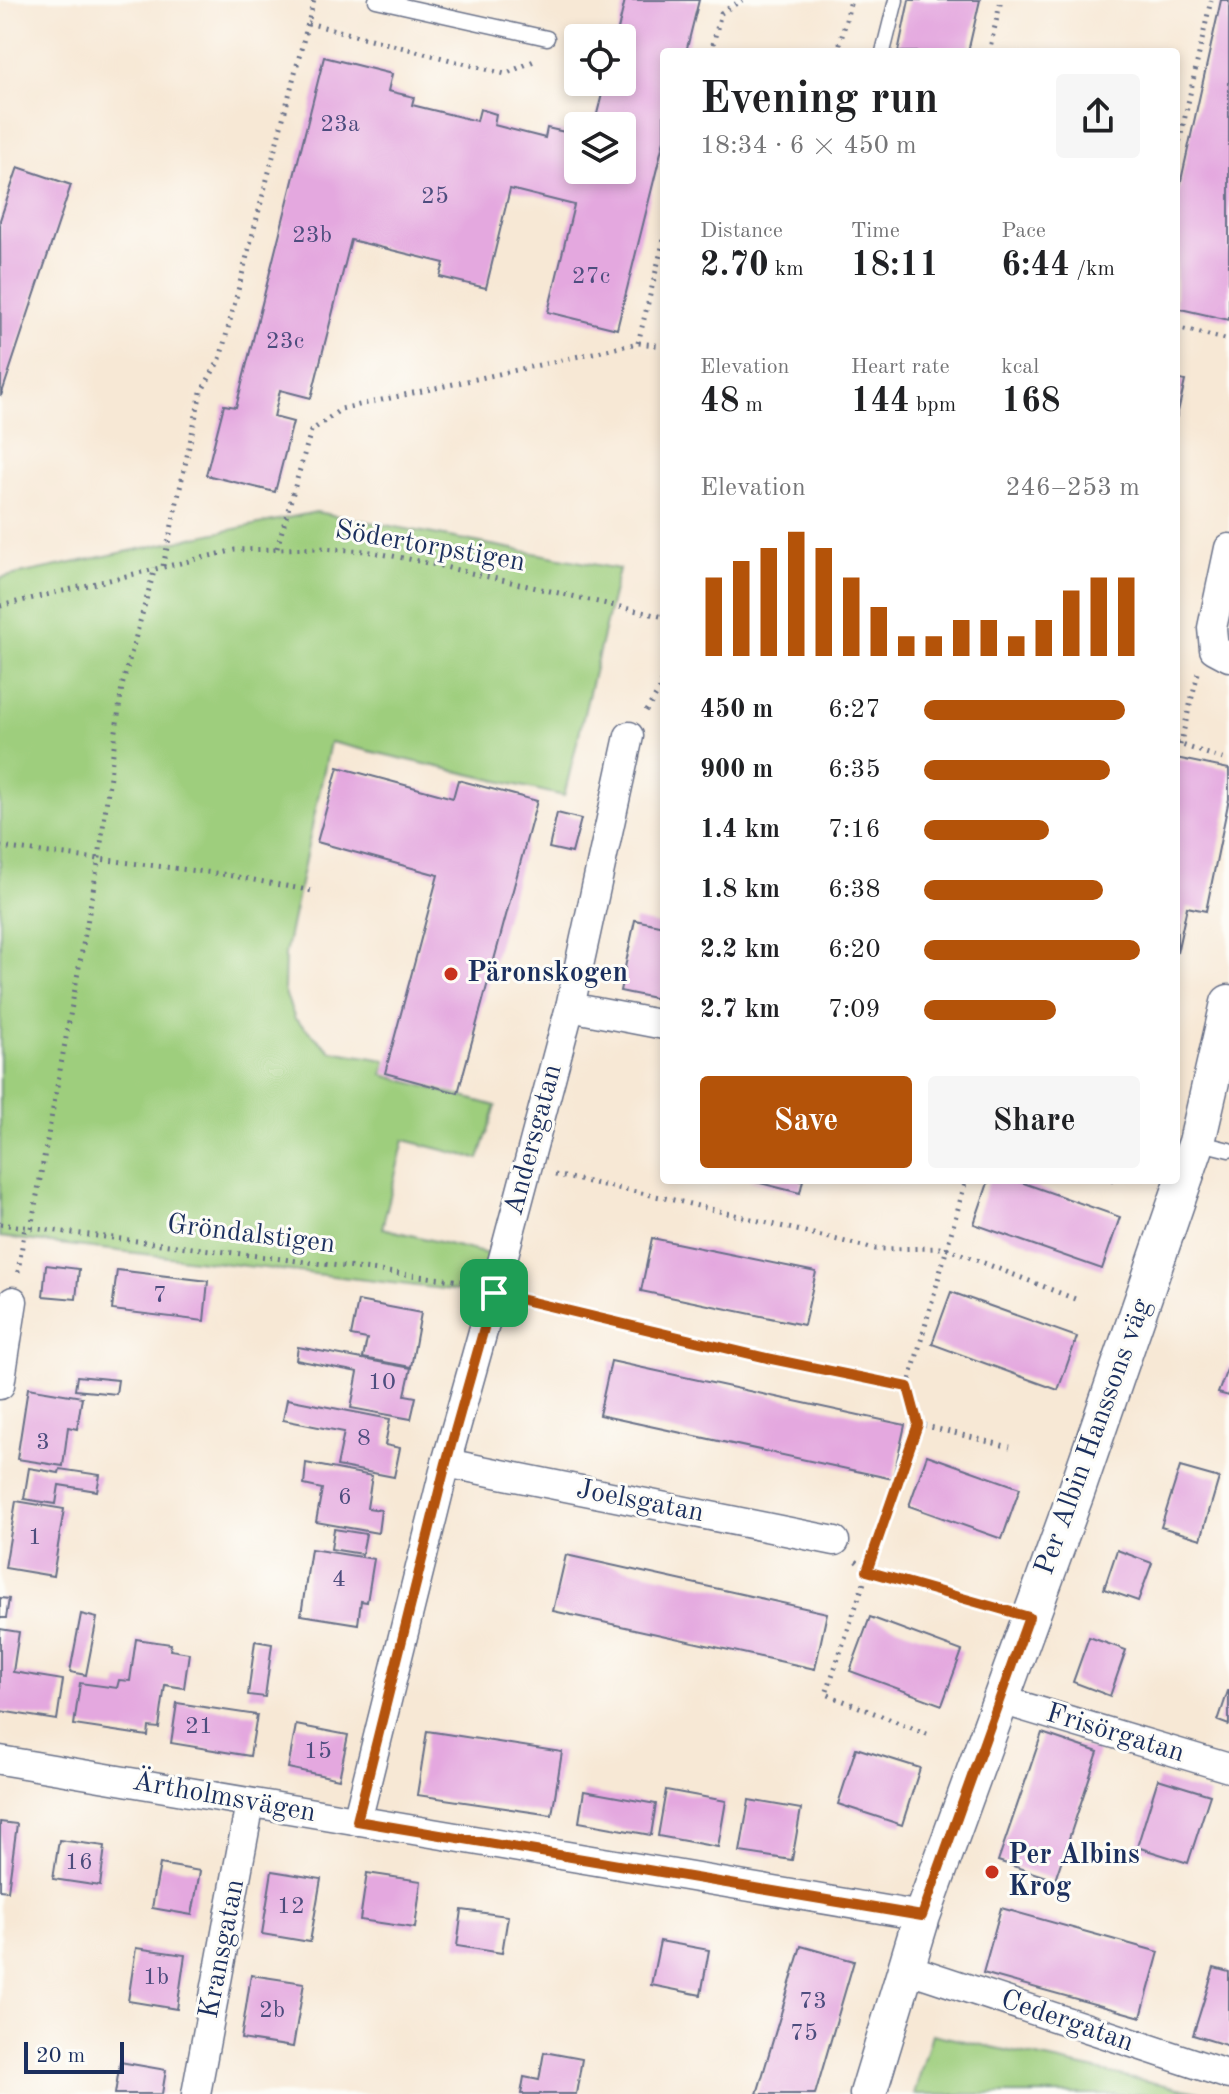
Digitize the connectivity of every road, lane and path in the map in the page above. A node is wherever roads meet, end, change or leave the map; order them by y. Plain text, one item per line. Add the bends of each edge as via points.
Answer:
1 (314, 0) edge
2 (376, 0) edge
3 (742, 0) edge
4 (851, 0) edge
5 (896, 0) edge
6 (1001, 0) edge
7 (1211, 0) edge
8 (308, 23) junction
9 (547, 38) joint
10 (712, 48) edge
11 (839, 48) edge
12 (884, 48) edge
13 (990, 48) edge
14 (1180, 139) edge
15 (660, 255) edge
16 (1180, 328) edge
17 (1229, 340) edge
18 (638, 343) junction
19 (660, 346) edge
20 (277, 548) junction
21 (1229, 548) edge
22 (163, 566) junction
23 (155, 568) junction
24 (0, 606) edge
25 (660, 616) edge
26 (1222, 653) edge
27 (660, 689) edge
28 (629, 736) joint
29 (1180, 736) edge
30 (1180, 745) edge
31 (1229, 761) edge
32 (0, 847) edge
33 (99, 858) junction
34 (312, 891) dead end
35 (1229, 1003) edge
36 (570, 1007) junction
37 (660, 1024) edge
38 (1201, 1143) edge
39 (527, 1169) junction
40 (965, 1184) edge
41 (0, 1224) edge
42 (28, 1228) junction
43 (946, 1248) junction
44 (495, 1289) junction
45 (1075, 1299) dead end
46 (13, 1301) joint
47 (0, 1385) edge
48 (908, 1387) junction
49 (918, 1424) junction
50 (1010, 1447) dead end
51 (446, 1463) junction
52 (835, 1541) joint
53 (867, 1571) junction
54 (1029, 1617) junction
55 (1001, 1700) junction
56 (927, 1734) dead end
57 (0, 1760) edge
58 (1229, 1768) edge
59 (250, 1803) junction
60 (357, 1821) junction
61 (922, 1916) junction
62 (906, 1968) junction
63 (1229, 2075) edge
64 (196, 2094) edge
65 (868, 2094) edge

1 - 8 path
2 - 9 lane
3 - 10 path via 721,13
4 - 11 path
5 - 12 lane
6 - 13 path
7 - 14 path
8 - 9 path via 505,74 537,59
8 - 22 path via 220,359 201,392
15 - 18 path
16 - 17 path
18 - 19 path
18 - 20 path via 341,409 311,431
20 - 22 path, Södertorpstigen via 235,550
20 - 25 path, Södertorpstigen via 351,550 414,560
21 - 26 street via 1212,628
22 - 23 path, Södertorpstigen
23 - 24 path, Södertorpstigen
23 - 33 path via 122,686
26 - 29 path via 1195,678
27 - 28 path
28 - 36 street, Andersgatan
30 - 31 path
32 - 33 path
33 - 34 path
33 - 42 path
35 - 38 street, Per Albin Hanssons väg
36 - 37 street
36 - 39 street, Andersgatan
38 - 54 street, Per Albin Hanssons väg
39 - 43 path via 875,1249
39 - 44 street, Andersgatan
40 - 43 path
41 - 42 path, Gröndalstigen
42 - 44 path, Gröndalstigen
42 - 46 path
43 - 45 path
43 - 48 path
44 - 48 path, Gröndalstigen via 767,1358
44 - 51 street, Andersgatan
46 - 47 street
48 - 49 path
49 - 50 path
49 - 53 path
51 - 52 street, Joelsgatan
51 - 60 street, Andersgatan
52 - 53 path
53 - 54 path
53 - 56 path via 826,1694
54 - 55 street, Per Albin Hanssons väg
55 - 58 street, Frisörgatan
55 - 61 street, Per Albin Hanssons väg
57 - 59 street, Ärtholmsvägen
59 - 60 street, Ärtholmsvägen
59 - 64 street, Kransgatan
60 - 61 street, Ärtholmsvägen
61 - 62 street, Per Albin Hanssons väg
62 - 63 street, Cedergatan
62 - 65 street, Per Albin Hanssons väg

